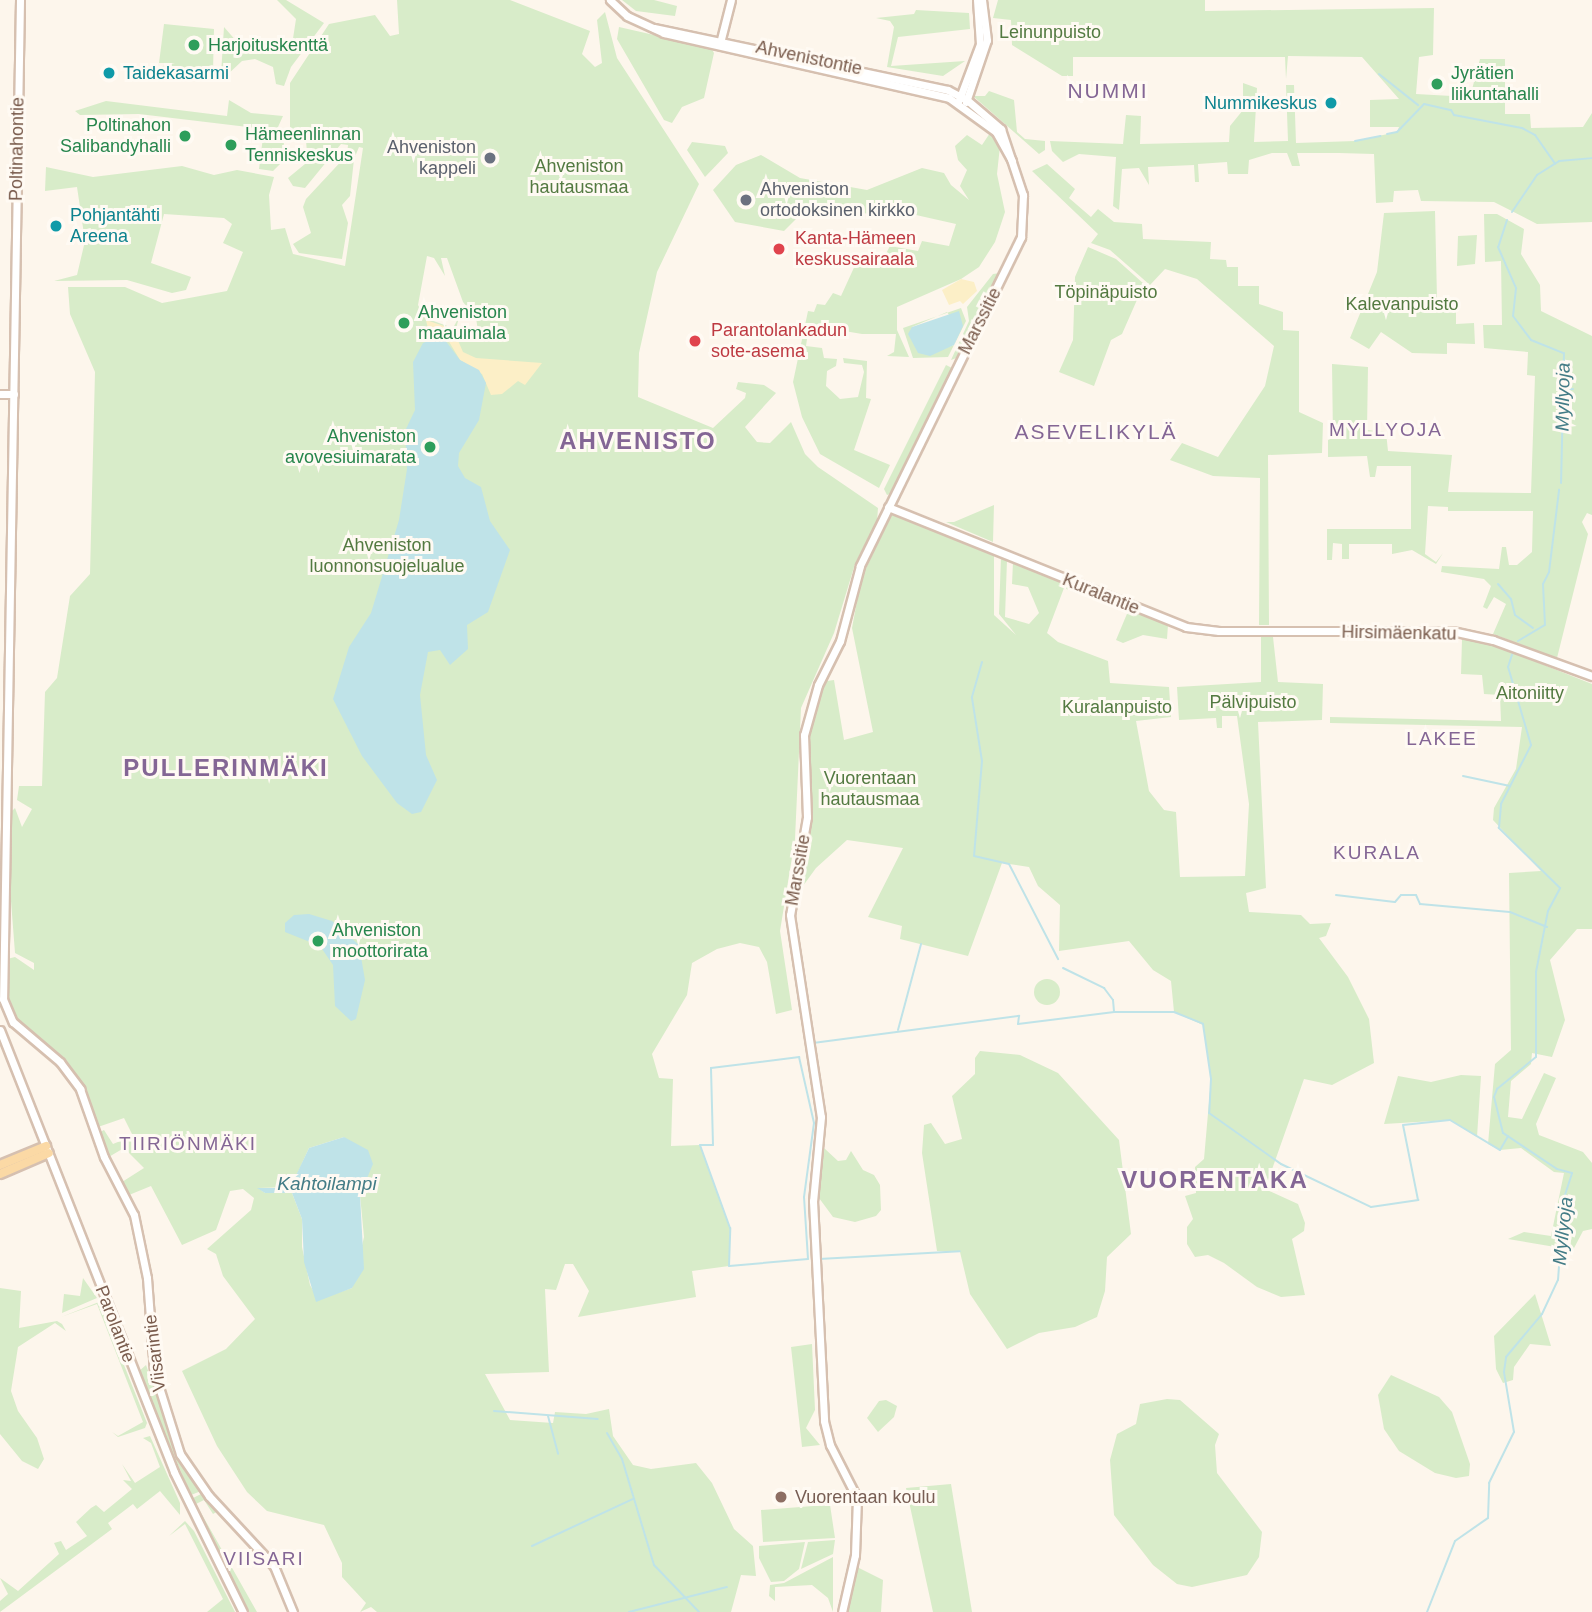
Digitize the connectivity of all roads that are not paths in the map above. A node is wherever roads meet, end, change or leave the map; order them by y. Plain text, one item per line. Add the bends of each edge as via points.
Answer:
1 (20, 0) edge
2 (610, 0) edge
3 (731, 0) edge
4 (977, 0) edge
5 (982, 0) edge
6 (723, 41) junction
7 (962, 101) junction
8 (0, 394) edge
9 (14, 394) junction
10 (888, 507) junction
11 (0, 589) edge
12 (10, 590) junction
13 (1325, 632) joint
14 (1592, 676) edge
15 (0, 1030) edge
16 (35, 1042) joint
17 (47, 1149) junction
18 (0, 1165) edge
19 (0, 1174) edge
20 (243, 1612) edge
21 (292, 1612) edge
22 (842, 1612) edge

1 - 9 main road, Poltinahontie
2 - 6 main road, Ahvenistontie via 626,16 654,28
3 - 6 main road
4 - 7 main road via 981,44
5 - 7 main road via 987,40
6 - 7 main road, Ahvenistontie via 934,85
7 - 10 main road, Marssitie via 996,132 1014,165 1023,195 1021,237
8 - 9 main road
9 - 12 main road, Poltinahontie
10 - 13 main road, Kuralantie via 1177,624 1205,631
10 - 22 main road, Marssitie via 860,566 840,641 807,719 807,817 790,915 821,1117 813,1201 824,1421 830,1445 857,1498 854,1563
11 - 12 main road
12 - 16 main road, Poltinahontie via 3,999 9,1018
13 - 14 main road, Hirsimäenkatu via 1466,633
15 - 17 main road, Parolantie
16 - 21 main road, Viisarintie via 60,1062 85,1098 104,1157 138,1224 148,1278 154,1371 176,1446 209,1496 274,1566
17 - 18 main road
17 - 19 main road
17 - 20 main road, Parolantie via 174,1472

